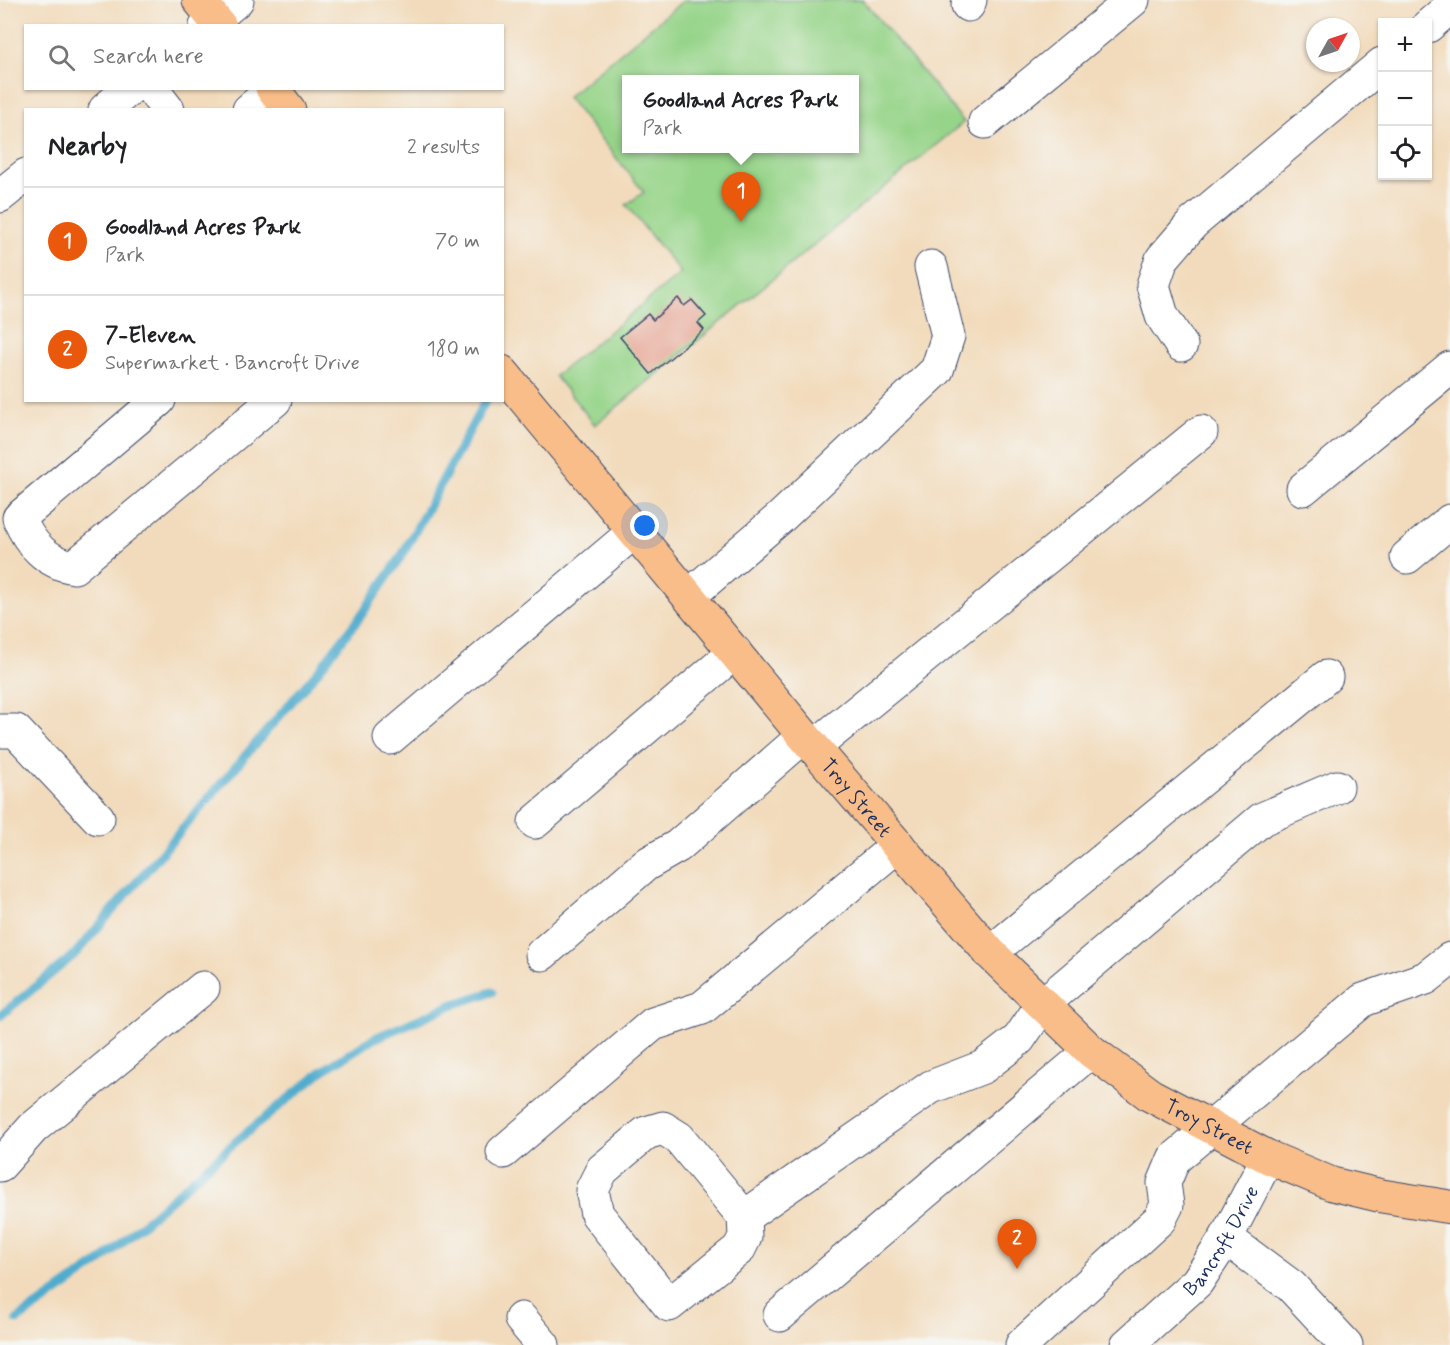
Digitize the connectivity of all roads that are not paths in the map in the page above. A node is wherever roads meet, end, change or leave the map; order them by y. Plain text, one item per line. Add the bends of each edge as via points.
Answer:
1 (1133, 0) edge
2 (1450, 7) edge
3 (1432, 23) edge
4 (1378, 68) edge
5 (128, 90) edge
6 (153, 90) edge
7 (107, 108) edge
8 (166, 108) edge
9 (986, 123) dead end
10 (24, 177) edge
11 (0, 196) edge
12 (931, 267) dead end
13 (1181, 345) dead end
14 (1450, 368) edge
15 (504, 374) edge
16 (157, 402) edge
17 (273, 402) edge
18 (1201, 432) dead end
19 (1303, 489) dead end
20 (1450, 521) edge
21 (635, 531) junction
22 (1407, 557) dead end
23 (689, 596) junction
24 (735, 652) junction
25 (1326, 677) dead end
26 (0, 731) edge
27 (390, 738) dead end
28 (809, 742) junction
29 (1336, 787) dead end
30 (98, 818) dead end
31 (535, 822) dead end
32 (898, 845) junction
33 (990, 953) junction
34 (542, 954) dead end
35 (1450, 959) edge
36 (203, 988) dead end
37 (1042, 1005) junction
38 (1092, 1051) junction
39 (1209, 1127) junction
40 (503, 1152) dead end
41 (1268, 1157) junction
42 (0, 1165) edge
43 (1450, 1207) edge
44 (744, 1217) junction
45 (1226, 1238) junction
46 (780, 1315) dead end
47 (521, 1319) dead end
48 (543, 1345) edge
49 (1022, 1345) edge
50 (1127, 1345) edge
51 (1346, 1345) edge

1 - 9 street
2 - 3 street
4 - 13 street via 1193,223 1162,259 1153,285 1162,316
5 - 7 street
6 - 8 street
10 - 11 street
12 - 23 street via 948,336 937,370 781,517
14 - 19 street
15 - 21 main road, Troy Street
16 - 17 street via 19,518 45,557 74,567
18 - 28 street
20 - 22 street
21 - 23 main road, Troy Street
21 - 27 street
23 - 24 main road, Troy Street
24 - 28 main road, Troy Street
24 - 31 street
25 - 33 street
26 - 30 street via 16,731
28 - 32 main road, Troy Street
28 - 34 street via 678,846 645,865
29 - 37 street via 1262,819
32 - 33 main road, Troy Street
32 - 40 street via 702,1008 653,1024
33 - 37 main road, Troy Street
35 - 39 street via 1426,978 1363,1000
36 - 42 street via 33,1128
37 - 38 main road, Troy Street
37 - 44 street via 1018,1039 983,1067 931,1087
38 - 39 main road, Troy Street via 1150,1095
38 - 46 street
39 - 41 main road, Troy Street
39 - 49 street via 1174,1159 1164,1183 1167,1205 1160,1219
41 - 43 main road via 1332,1184
41 - 45 street, Bancroft Drive
44 - 44 street via 745,1237 739,1249 669,1305 597,1214 592,1190 602,1170 646,1133 663,1128 679,1137
45 - 50 street, Bancroft Drive via 1197,1282
45 - 51 street via 1291,1286
47 - 48 street

